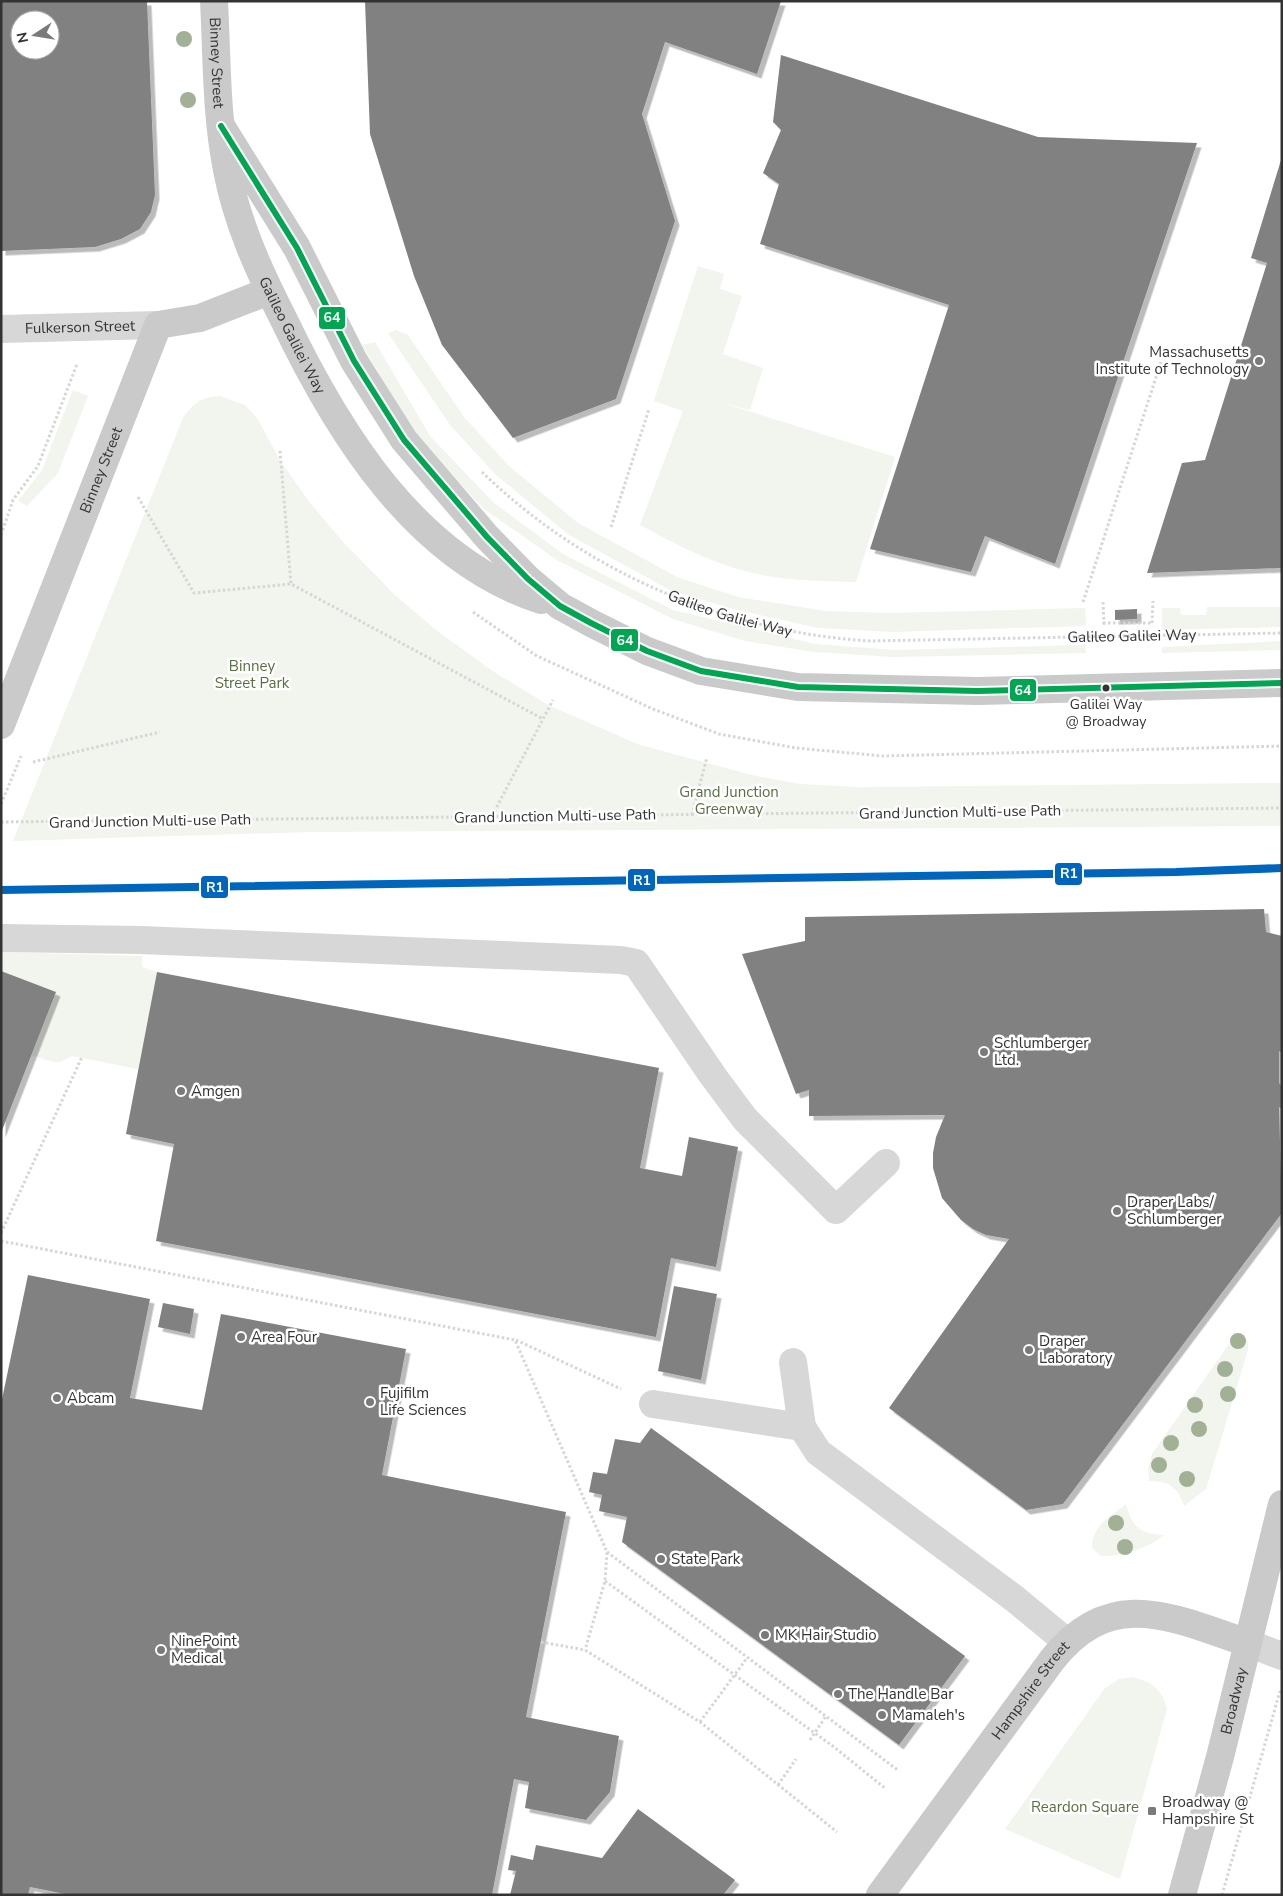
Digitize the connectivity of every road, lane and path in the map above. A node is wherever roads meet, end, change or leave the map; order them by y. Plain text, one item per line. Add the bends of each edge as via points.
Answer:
1 (214, 1) edge
2 (220, 126) junction
3 (269, 291) junction
4 (158, 324) junction
5 (90, 326) junction
6 (1, 329) edge
7 (1161, 362) dead end
8 (649, 408) dead end
9 (280, 451) dead end
10 (477, 467) dead end
11 (138, 497) dead end
12 (611, 527) dead end
13 (1, 535) edge
14 (291, 584) junction
15 (1083, 602) dead end
16 (1103, 602) dead end
17 (1153, 602) dead end
18 (560, 606) junction
19 (1282, 633) edge
20 (1282, 683) edge
21 (552, 700) dead end
22 (542, 719) junction
23 (1, 725) edge
24 (160, 732) dead end
25 (708, 757) dead end
26 (33, 762) dead end
27 (1282, 808) edge
28 (692, 815) junction
29 (492, 817) junction
30 (1, 822) edge
31 (1, 938) edge
32 (82, 1058) dead end
33 (886, 1164) dead end
34 (1, 1233) edge
35 (1, 1241) edge
36 (515, 1340) junction
37 (793, 1362) dead end
38 (652, 1404) joint
39 (802, 1427) junction
40 (1282, 1504) edge
41 (607, 1552) junction
42 (605, 1581) junction
43 (541, 1642) dead end
44 (1067, 1642) junction
45 (1248, 1643) junction
46 (585, 1650) junction
47 (1282, 1656) edge
48 (747, 1658) junction
49 (1282, 1683) edge
50 (826, 1716) junction
51 (700, 1722) junction
52 (815, 1733) junction
53 (796, 1759) dead end
54 (899, 1771) dead end
55 (778, 1785) junction
56 (886, 1789) dead end
57 (837, 1832) dead end
58 (880, 1895) edge
59 (1182, 1895) edge
60 (1222, 1895) edge

1 - 2 main road, Binney Street
2 - 3 main road, Galileo Galilei Way via 227,170 242,227
2 - 18 main road, Galileo Galilei Way via 297,248 354,361 404,440 487,537 528,580
3 - 4 main road via 188,321
3 - 18 main road, Galileo Galilei Way via 306,366 337,418 369,465 407,510 446,546 488,576
4 - 5 street, Fulkerson Street
4 - 23 main road, Binney Street
5 - 6 street, Fulkerson Street
5 - 13 path via 38,466 13,500
7 - 15 path
8 - 12 path
9 - 14 path
10 - 19 path, Galileo Galilei Way via 504,494 545,526 637,581 717,613 771,627 870,641
11 - 14 path via 194,593
14 - 22 path
16 - 17 path via 1104,624 1131,621 1152,624
18 - 20 main road, Galileo Galilei Way via 647,650 700,671 798,688 978,691
21 - 22 path
22 - 29 path
24 - 26 path
25 - 28 path
27 - 28 path, Grand Junction Multi-use Path
28 - 29 path, Grand Junction Multi-use Path
29 - 30 path, Grand Junction Multi-use Path
31 - 33 street via 150,941 636,963 745,1119 836,1210
32 - 34 path
35 - 36 path
36 - 38 path
36 - 41 path
37 - 39 street
38 - 39 street
39 - 44 street via 818,1452 1021,1603
40 - 45 main road, Broadway
41 - 42 path
41 - 48 path
42 - 46 path
42 - 52 path
43 - 46 path
44 - 45 main road, Hampshire Street via 1083,1629 1115,1616 1153,1614
44 - 58 main road, Hampshire Street
45 - 47 street
45 - 59 main road, Broadway
46 - 51 path
48 - 50 path
48 - 51 path
49 - 60 path
50 - 52 path via 810,1740
50 - 54 path
51 - 55 path
52 - 56 path
53 - 55 path
55 - 57 path

